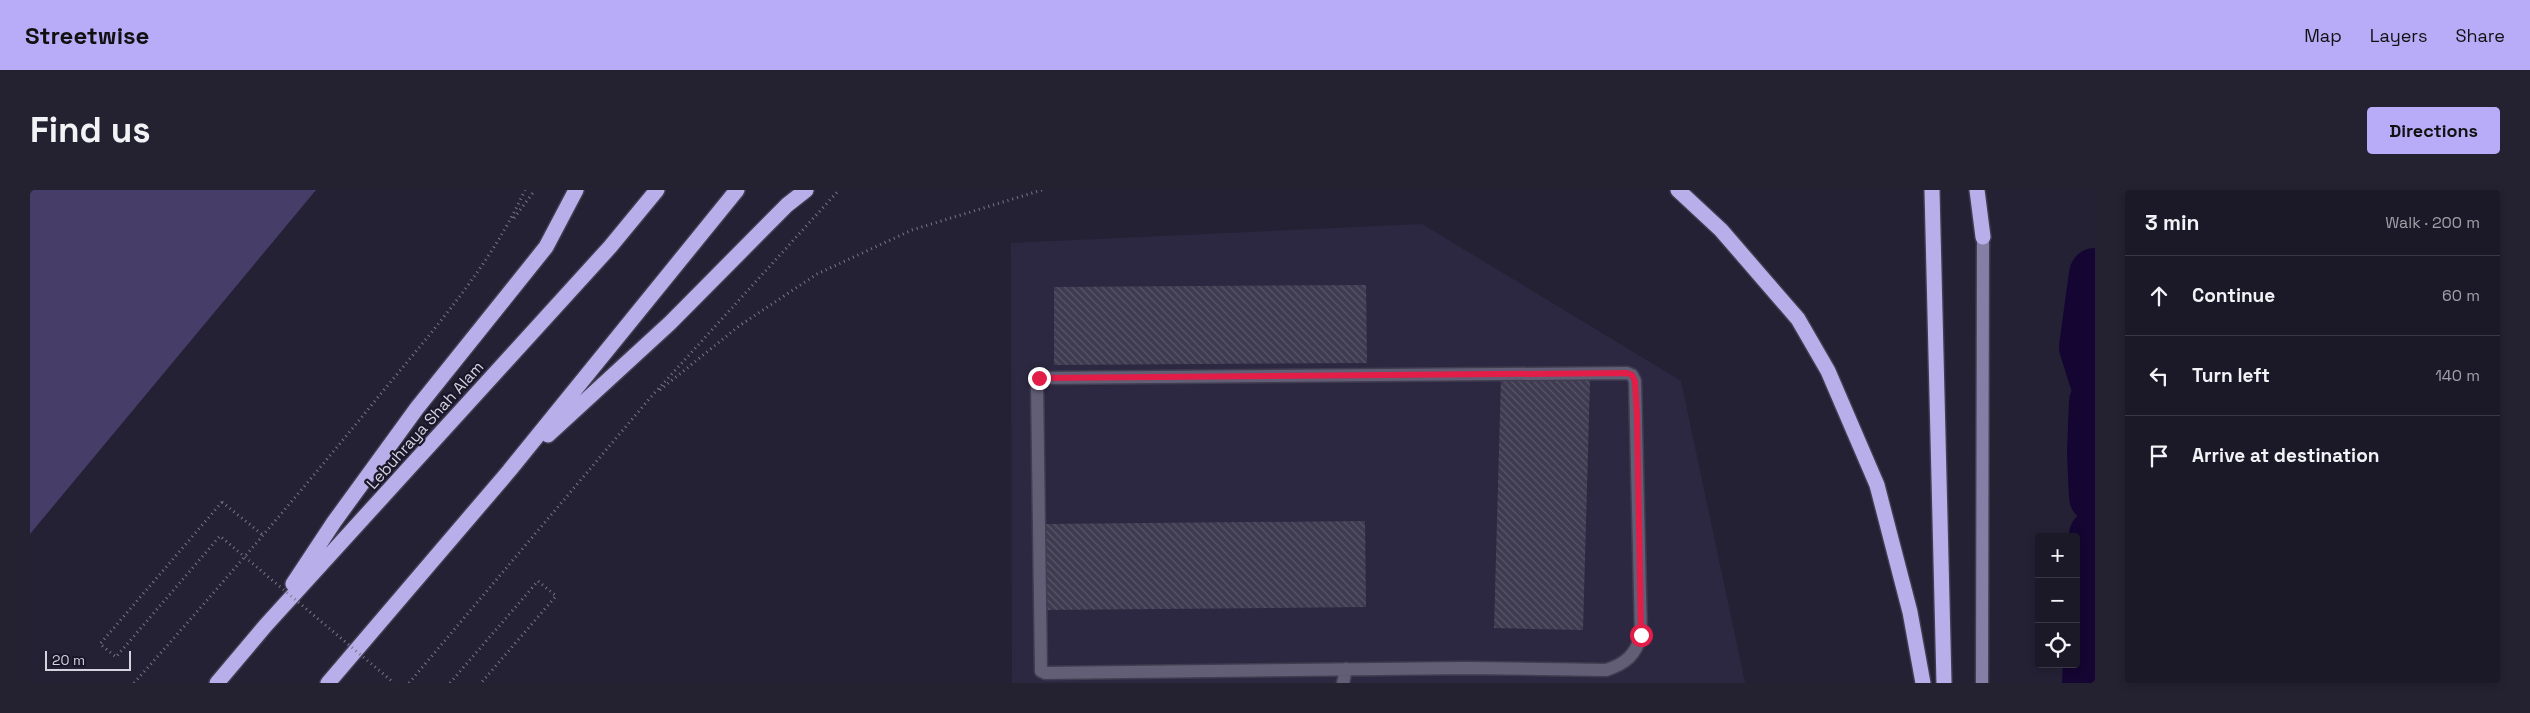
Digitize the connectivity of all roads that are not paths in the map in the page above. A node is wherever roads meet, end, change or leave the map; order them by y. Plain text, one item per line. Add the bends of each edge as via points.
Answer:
1 (576, 190) edge
2 (657, 190) edge
3 (737, 190) edge
4 (806, 190) edge
5 (1678, 190) edge
6 (1932, 190) edge
7 (1977, 190) edge
8 (1986, 190) edge
9 (1983, 237) junction
10 (509, 471) junction
11 (266, 625) junction
12 (1346, 669) junction
13 (217, 683) edge
14 (328, 683) edge
15 (1343, 683) edge
16 (1923, 683) edge
17 (1944, 683) edge
18 (1982, 683) edge

1 - 11 highway via 546,247 417,408 334,522
2 - 11 highway, Lebuhraya Shah Alam via 604,255
3 - 10 highway
4 - 10 highway
5 - 16 highway via 1721,230 1798,319 1828,371 1877,485 1910,612
6 - 17 highway
7 - 9 highway
8 - 9 highway
9 - 18 main road
10 - 14 highway
11 - 13 highway, Lebuhraya Shah Alam
12 - 12 lane via 1042,671 1039,378 1632,375 1637,415 1641,635 1631,657 1620,666 1606,670
12 - 15 lane

